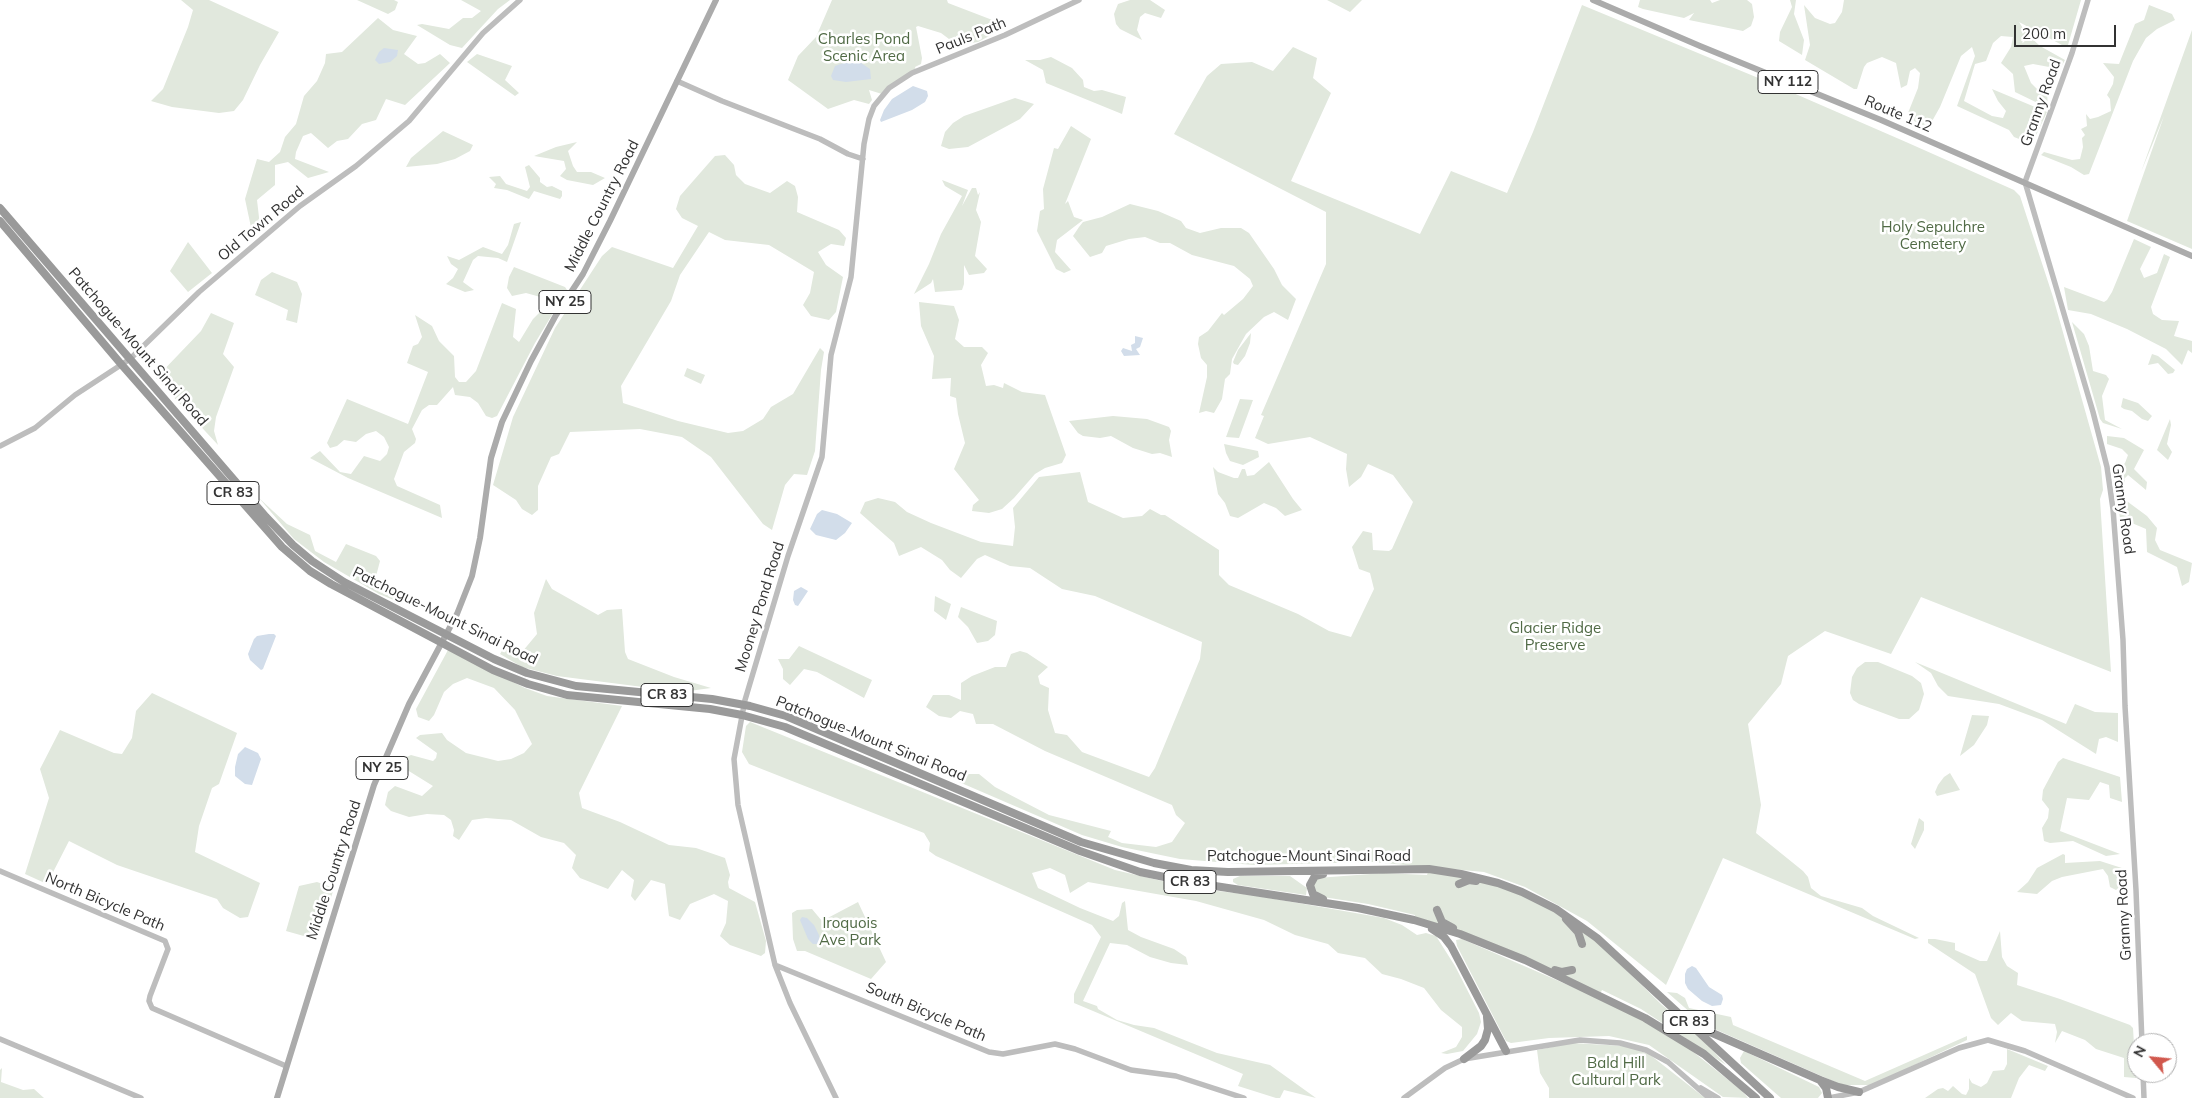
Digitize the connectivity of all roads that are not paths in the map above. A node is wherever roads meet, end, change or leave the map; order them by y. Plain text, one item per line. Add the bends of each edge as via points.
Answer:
1 (520, 0) edge
2 (716, 0) edge
3 (1079, 0) edge
4 (1592, 0) edge
5 (2088, 0) edge
6 (677, 81) junction
7 (863, 159) junction
8 (2025, 182) junction
9 (0, 208) edge
10 (0, 221) edge
11 (2192, 256) edge
12 (130, 358) junction
13 (121, 364) junction
14 (0, 446) edge
15 (446, 634) junction
16 (441, 643) junction
17 (744, 705) junction
18 (742, 715) junction
19 (1363, 870) junction
20 (0, 871) edge
21 (1498, 883) junction
22 (1459, 884) dead end
23 (1545, 903) junction
24 (1358, 908) junction
25 (1438, 910) dead end
26 (1414, 920) junction
27 (1478, 940) junction
28 (1582, 944) dead end
29 (1525, 960) junction
30 (775, 965) junction
31 (1572, 970) dead end
32 (1658, 993) junction
33 (1485, 1010) junction
34 (2142, 1033) edge
35 (0, 1039) edge
36 (1506, 1051) junction
37 (1464, 1059) junction
38 (286, 1066) junction
39 (1687, 1079) junction
40 (1820, 1080) junction
41 (2143, 1083) edge
42 (1859, 1092) junction
43 (141, 1098) edge
44 (277, 1098) edge
45 (836, 1098) edge
46 (1244, 1098) edge
47 (1404, 1098) edge
48 (1709, 1098) edge
49 (1718, 1098) edge
50 (1756, 1098) edge
51 (1770, 1098) edge
52 (1829, 1098) edge
53 (1850, 1098) edge
54 (2133, 1098) edge
55 (2144, 1098) edge

1 - 12 street, Old Town Road via 483,33 409,121 356,166 299,207 192,298
2 - 6 main road, Middle Country Road / NY 25
3 - 7 street, Pauls Path via 898,80 874,106
4 - 8 main road, Route 112 / NY 112
5 - 8 street, Granny Road
6 - 7 street
6 - 15 main road, Middle Country Road / NY 25 via 594,252 556,315 502,422 491,458 472,576
7 - 17 street, Mooney Pond Road via 851,277 832,355 822,457 788,556
8 - 11 main road, Route 112 / NY 112
8 - 34 street, Granny Road via 2093,412 2113,505 2123,640
9 - 12 highway, Patchogue-Mount Sinai Road / CR 83
10 - 13 highway, Patchogue-Mount Sinai Road / CR 83
12 - 13 street, Old Town Road
12 - 15 highway, Patchogue-Mount Sinai Road / CR 83 via 270,522 302,554 339,579
13 - 14 street, Old Town Road via 75,395 35,428
13 - 16 highway, Patchogue-Mount Sinai Road / CR 83 via 291,556 336,587
15 - 16 main road, Middle Country Road / NY 25
15 - 17 highway, Patchogue-Mount Sinai Road / CR 83 via 516,669 563,684
16 - 18 highway, Patchogue-Mount Sinai Road / CR 83 via 509,677 557,693
16 - 38 main road, Middle Country Road / NY 25 via 409,704 374,785
17 - 18 street, Mooney Pond Road
17 - 19 highway, Patchogue-Mount Sinai Road / CR 83 via 809,725 1082,842 1135,859 1216,872
18 - 24 highway, Patchogue-Mount Sinai Road / CR 83 via 815,738 1074,849 1122,866 1176,880
18 - 30 street, Mooney Pond Road via 734,753 736,788
19 - 21 highway, Patchogue-Mount Sinai Road / CR 83 via 1429,870
19 - 24 highway via 1317,874 1310,885 1317,898
20 - 38 street, North Bicycle Path via 165,941 168,949 150,996 152,1008
21 - 22 highway via 1472,880
21 - 23 highway, Patchogue-Mount Sinai Road / CR 83
23 - 28 highway via 1573,926
23 - 32 highway, Patchogue-Mount Sinai Road / CR 83 via 1597,938
24 - 26 highway, Patchogue-Mount Sinai Road / CR 83
25 - 27 highway via 1446,926
26 - 27 highway, Patchogue-Mount Sinai Road / CR 83
26 - 33 highway via 1447,940
27 - 29 highway, Patchogue-Mount Sinai Road / CR 83
29 - 31 highway via 1562,972
29 - 50 highway, Patchogue-Mount Sinai Road / CR 83 via 1645,1018 1704,1054
30 - 45 street, Mooney Pond Road
30 - 46 street, South Bicycle Path via 989,1052 1003,1054 1055,1044 1131,1070 1176,1076
32 - 40 highway via 1706,1030
32 - 51 highway, Patchogue-Mount Sinai Road / CR 83
33 - 36 highway
33 - 37 highway via 1488,1026 1485,1040
35 - 43 street
36 - 37 street
36 - 39 street via 1580,1040 1628,1044 1662,1058
37 - 47 street via 1445,1068
38 - 44 main road, Middle Country Road / NY 25
39 - 48 street
39 - 49 street
40 - 42 highway
40 - 52 highway
41 - 55 street
42 - 52 street
42 - 53 street
42 - 54 street via 1954,1050 1988,1040 2025,1051

